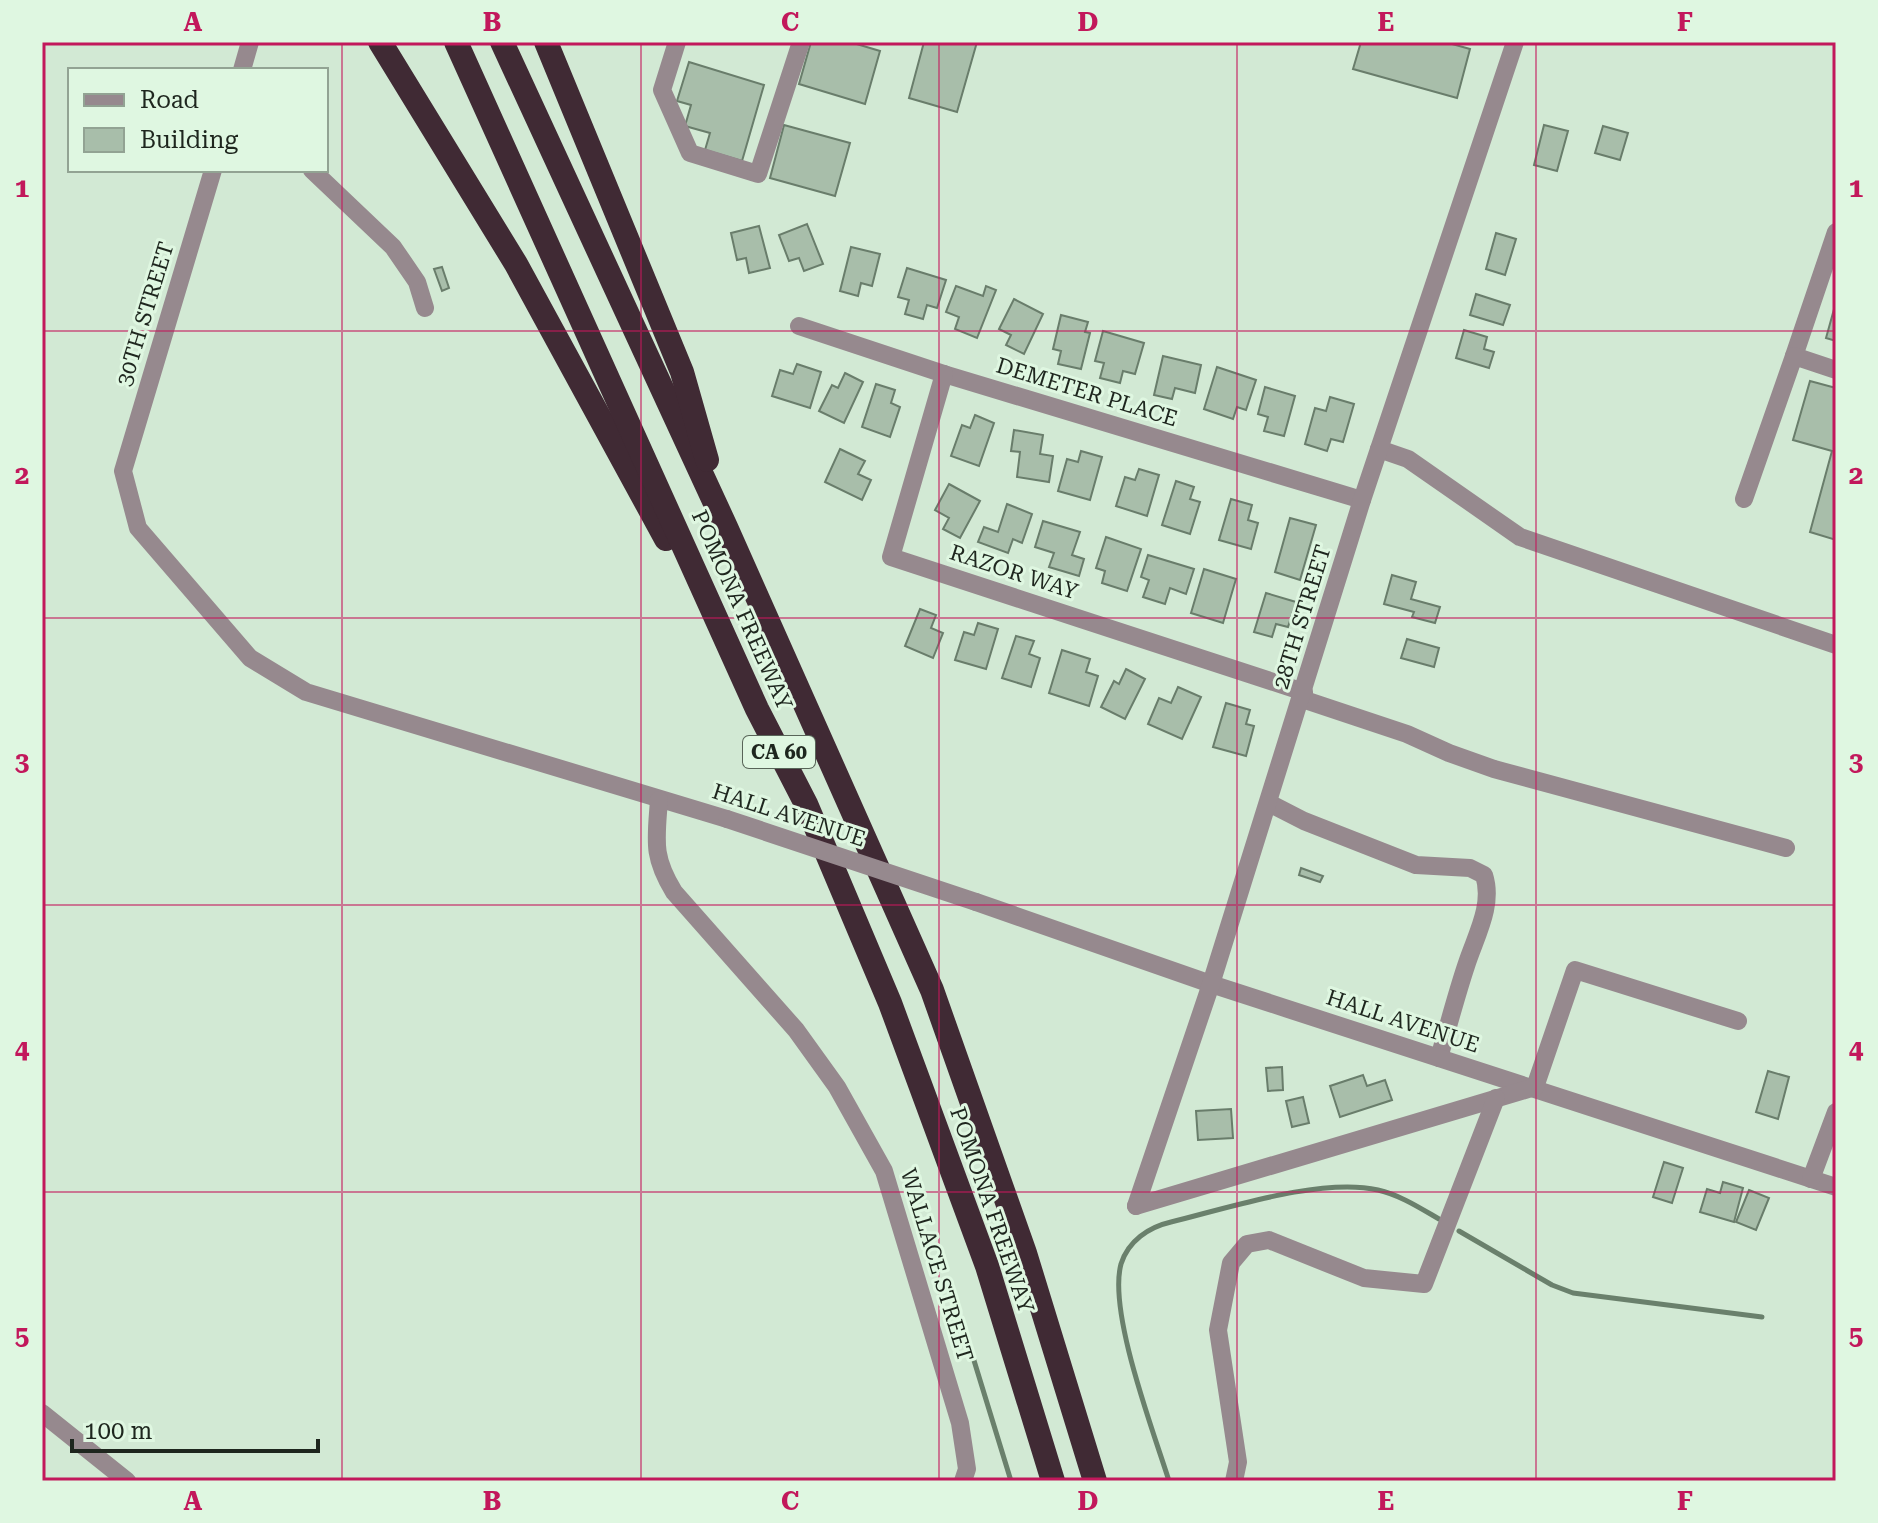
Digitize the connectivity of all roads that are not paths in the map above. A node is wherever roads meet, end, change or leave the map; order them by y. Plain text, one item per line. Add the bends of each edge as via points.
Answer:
1 (250, 42) edge
2 (380, 42) edge
3 (456, 42) edge
4 (502, 42) edge
5 (546, 42) edge
6 (677, 42) edge
7 (801, 42) edge
8 (1515, 42) edge
9 (243, 68) edge
10 (212, 172) edge
11 (314, 172) edge
12 (1836, 232) edge
13 (425, 308) dead end
14 (799, 326) dead end
15 (1794, 356) junction
16 (1836, 370) edge
17 (944, 374) junction
18 (1379, 449) junction
19 (123, 471) joint
20 (1744, 499) dead end
21 (1362, 500) junction
22 (726, 527) junction
23 (1836, 645) edge
24 (1303, 696) junction
25 (757, 709) junction
26 (659, 800) junction
27 (1269, 803) junction
28 (1786, 848) dead end
29 (1211, 984) junction
30 (1738, 1021) dead end
31 (1439, 1058) junction
32 (1535, 1087) junction
33 (1496, 1098) junction
34 (1836, 1112) edge
35 (1811, 1179) junction
36 (1836, 1187) edge
37 (42, 1413) edge
38 (127, 1481) edge
39 (963, 1481) edge
40 (1053, 1481) edge
41 (1095, 1481) edge
42 (1234, 1481) edge

1 - 9 street
2 - 25 highway via 516,264
3 - 25 highway, POMONA FREEWAY / CA 60
4 - 22 highway, POMONA FREEWAY / CA 60
5 - 22 highway via 682,372
6 - 7 street via 662,90 690,153 758,174
8 - 18 street, 28TH STREET
10 - 19 street, 30TH STREET
11 - 13 street via 393,247 417,282
12 - 15 street
14 - 17 street, DEMETER PLACE
15 - 16 street
15 - 20 street
17 - 21 street, DEMETER PLACE
17 - 24 street, RAZOR WAY via 891,557
18 - 21 street, 28TH STREET
18 - 23 street via 1408,459 1520,537
19 - 26 street, HALL AVENUE via 138,528 250,658 320,697
21 - 24 street, 28TH STREET
22 - 41 highway, POMONA FREEWAY / CA 60 via 932,990 1025,1253
24 - 27 street, 28TH STREET
24 - 28 street via 1494,769
25 - 40 highway, POMONA FREEWAY / CA 60 via 806,804 890,1003 987,1266
26 - 29 street, HALL AVENUE, bridge
26 - 39 street, WALLACE STREET via 656,841 661,870 674,892 796,1030 837,1087 884,1171 960,1423 967,1469
27 - 29 street, 28TH STREET
27 - 31 street via 1416,865 1470,868 1484,875 1485,910
29 - 31 street, HALL AVENUE
29 - 33 street, 28TH STREET via 1136,1206
30 - 32 street via 1575,970
31 - 32 street, HALL AVENUE
32 - 33 street
32 - 35 street, HALL AVENUE
33 - 42 street via 1424,1284 1364,1278 1269,1240 1247,1244 1231,1263 1218,1330 1238,1462
34 - 35 street
35 - 36 street, HALL AVENUE
37 - 38 street

